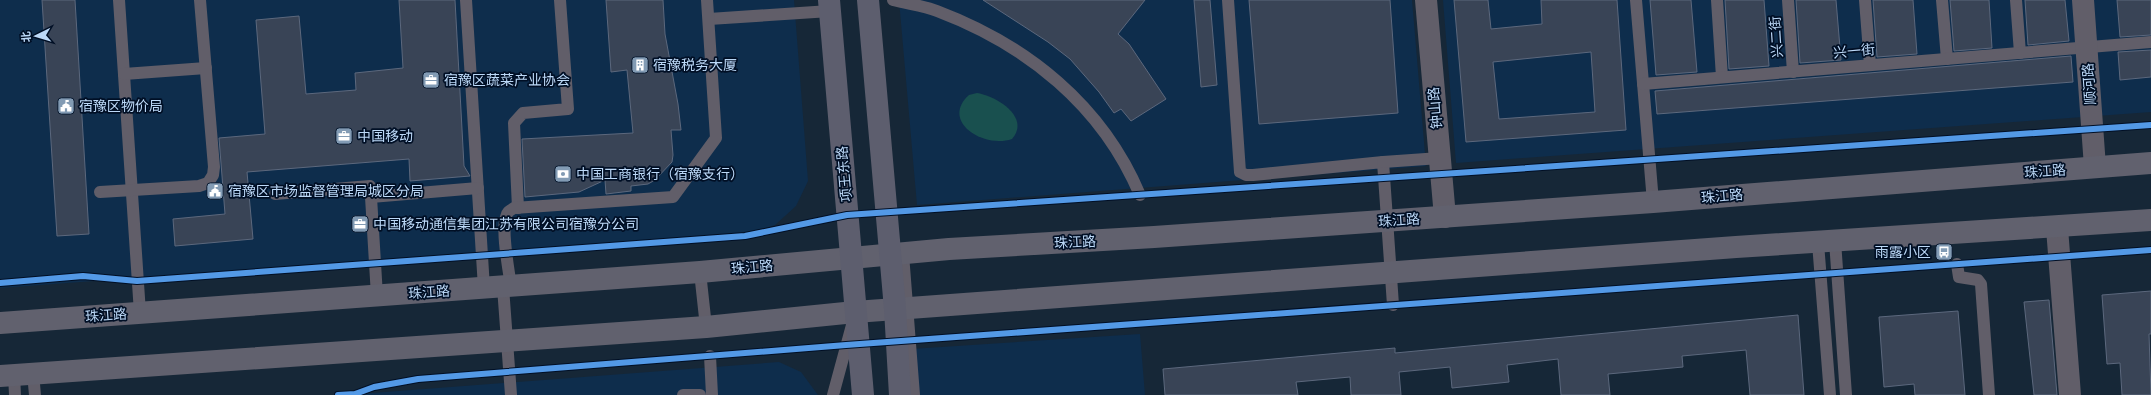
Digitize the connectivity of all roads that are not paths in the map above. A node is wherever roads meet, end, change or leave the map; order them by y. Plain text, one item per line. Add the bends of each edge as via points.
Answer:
1 (119, 0) edge
2 (200, 0) edge
3 (466, 0) edge
4 (560, 0) edge
5 (707, 0) edge
6 (868, 0) edge
7 (893, 0) edge
8 (1228, 0) edge
9 (1426, 0) edge
10 (1636, 0) edge
11 (1717, 0) edge
12 (1788, 0) edge
13 (1865, 0) edge
14 (1942, 0) edge
15 (2016, 0) edge
16 (2083, 0) edge
17 (830, 6) edge
18 (709, 19) junction
19 (2151, 42) edge
20 (2086, 47) junction
21 (2020, 53) junction
22 (1947, 59) junction
23 (1870, 65) junction
24 (206, 68) junction
25 (1793, 72) junction
26 (124, 74) junction
27 (1722, 78) junction
28 (1643, 84) junction
29 (1440, 158) junction
30 (1384, 162) junction
31 (2151, 163) edge
32 (2095, 167) junction
33 (478, 188) junction
34 (132, 190) junction
35 (100, 192) dead end
36 (275, 194) dead end
37 (1140, 195) dead end
38 (371, 197) junction
39 (1653, 202) junction
40 (518, 208) junction
41 (1445, 217) junction
42 (1387, 220) junction
43 (2151, 220) edge
44 (2057, 228) junction
45 (1826, 242) junction
46 (896, 254) junction
47 (850, 259) junction
48 (1957, 264) dead end
49 (700, 272) junction
50 (1391, 273) junction
51 (499, 288) junction
52 (377, 296) junction
53 (1392, 305) dead end
54 (901, 308) junction
55 (855, 312) junction
56 (140, 313) junction
57 (0, 323) edge
58 (706, 327) junction
59 (507, 340) junction
60 (710, 356) dead end
61 (16, 380) edge
62 (35, 395) edge
63 (511, 395) edge
64 (683, 395) edge
65 (700, 395) edge
66 (712, 395) edge
67 (833, 395) edge
68 (863, 395) edge
69 (900, 395) edge
70 (914, 395) edge
71 (1830, 395) edge
72 (1846, 395) edge
73 (1989, 395) edge
74 (2070, 395) edge

1 - 26 lane
2 - 24 lane
3 - 33 lane
4 - 40 lane via 568,109 523,113 514,123
5 - 18 lane
6 - 46 main road
7 - 37 lane via 936,10 976,27 1009,44 1049,74 1096,119 1109,136
8 - 30 lane via 1240,172 1253,175
9 - 29 street, 钟山路
10 - 28 lane
11 - 27 lane
12 - 25 lane, 兴二街
13 - 23 lane
14 - 22 lane
15 - 21 lane
16 - 20 street, 顺河路
17 - 18 lane
17 - 47 main road, 项王东路
18 - 40 lane via 716,138 673,197
19 - 20 lane, 兴一街
20 - 21 lane, 兴一街
20 - 32 street, 顺河路
21 - 22 lane, 兴一街
22 - 23 lane, 兴一街
23 - 25 lane, 兴一街
24 - 26 lane
24 - 34 lane via 213,175 208,183 199,186
25 - 27 lane, 兴一街
26 - 34 lane
27 - 28 lane, 兴一街
28 - 39 lane
29 - 30 lane
29 - 41 street, 钟山路
30 - 42 lane
31 - 32 street, 珠江路
32 - 39 street, 珠江路
33 - 38 lane
33 - 51 lane
34 - 35 lane
34 - 56 lane
36 - 38 lane via 370,186
38 - 52 lane
39 - 41 street, 珠江路
40 - 51 lane via 508,211 505,219
41 - 42 street, 珠江路
42 - 46 street, 珠江路
42 - 50 lane
43 - 44 street
44 - 45 street
44 - 74 street
45 - 50 street
45 - 71 lane
45 - 72 lane
46 - 47 street, 珠江路
46 - 54 main road
47 - 49 street, 珠江路
47 - 55 main road, 项王东路
48 - 73 lane via 1959,277 1978,280 1981,284
49 - 51 street, 珠江路
49 - 58 lane
50 - 53 lane
50 - 54 street
51 - 52 street, 珠江路
51 - 59 lane
52 - 56 street, 珠江路
54 - 55 street
54 - 69 main road
54 - 70 lane
55 - 58 street
55 - 67 lane
55 - 68 main road, 项王东路
56 - 57 street, 珠江路
58 - 59 street
59 - 61 street
59 - 63 lane
60 - 66 lane
61 - 62 lane
64 - 65 lane

